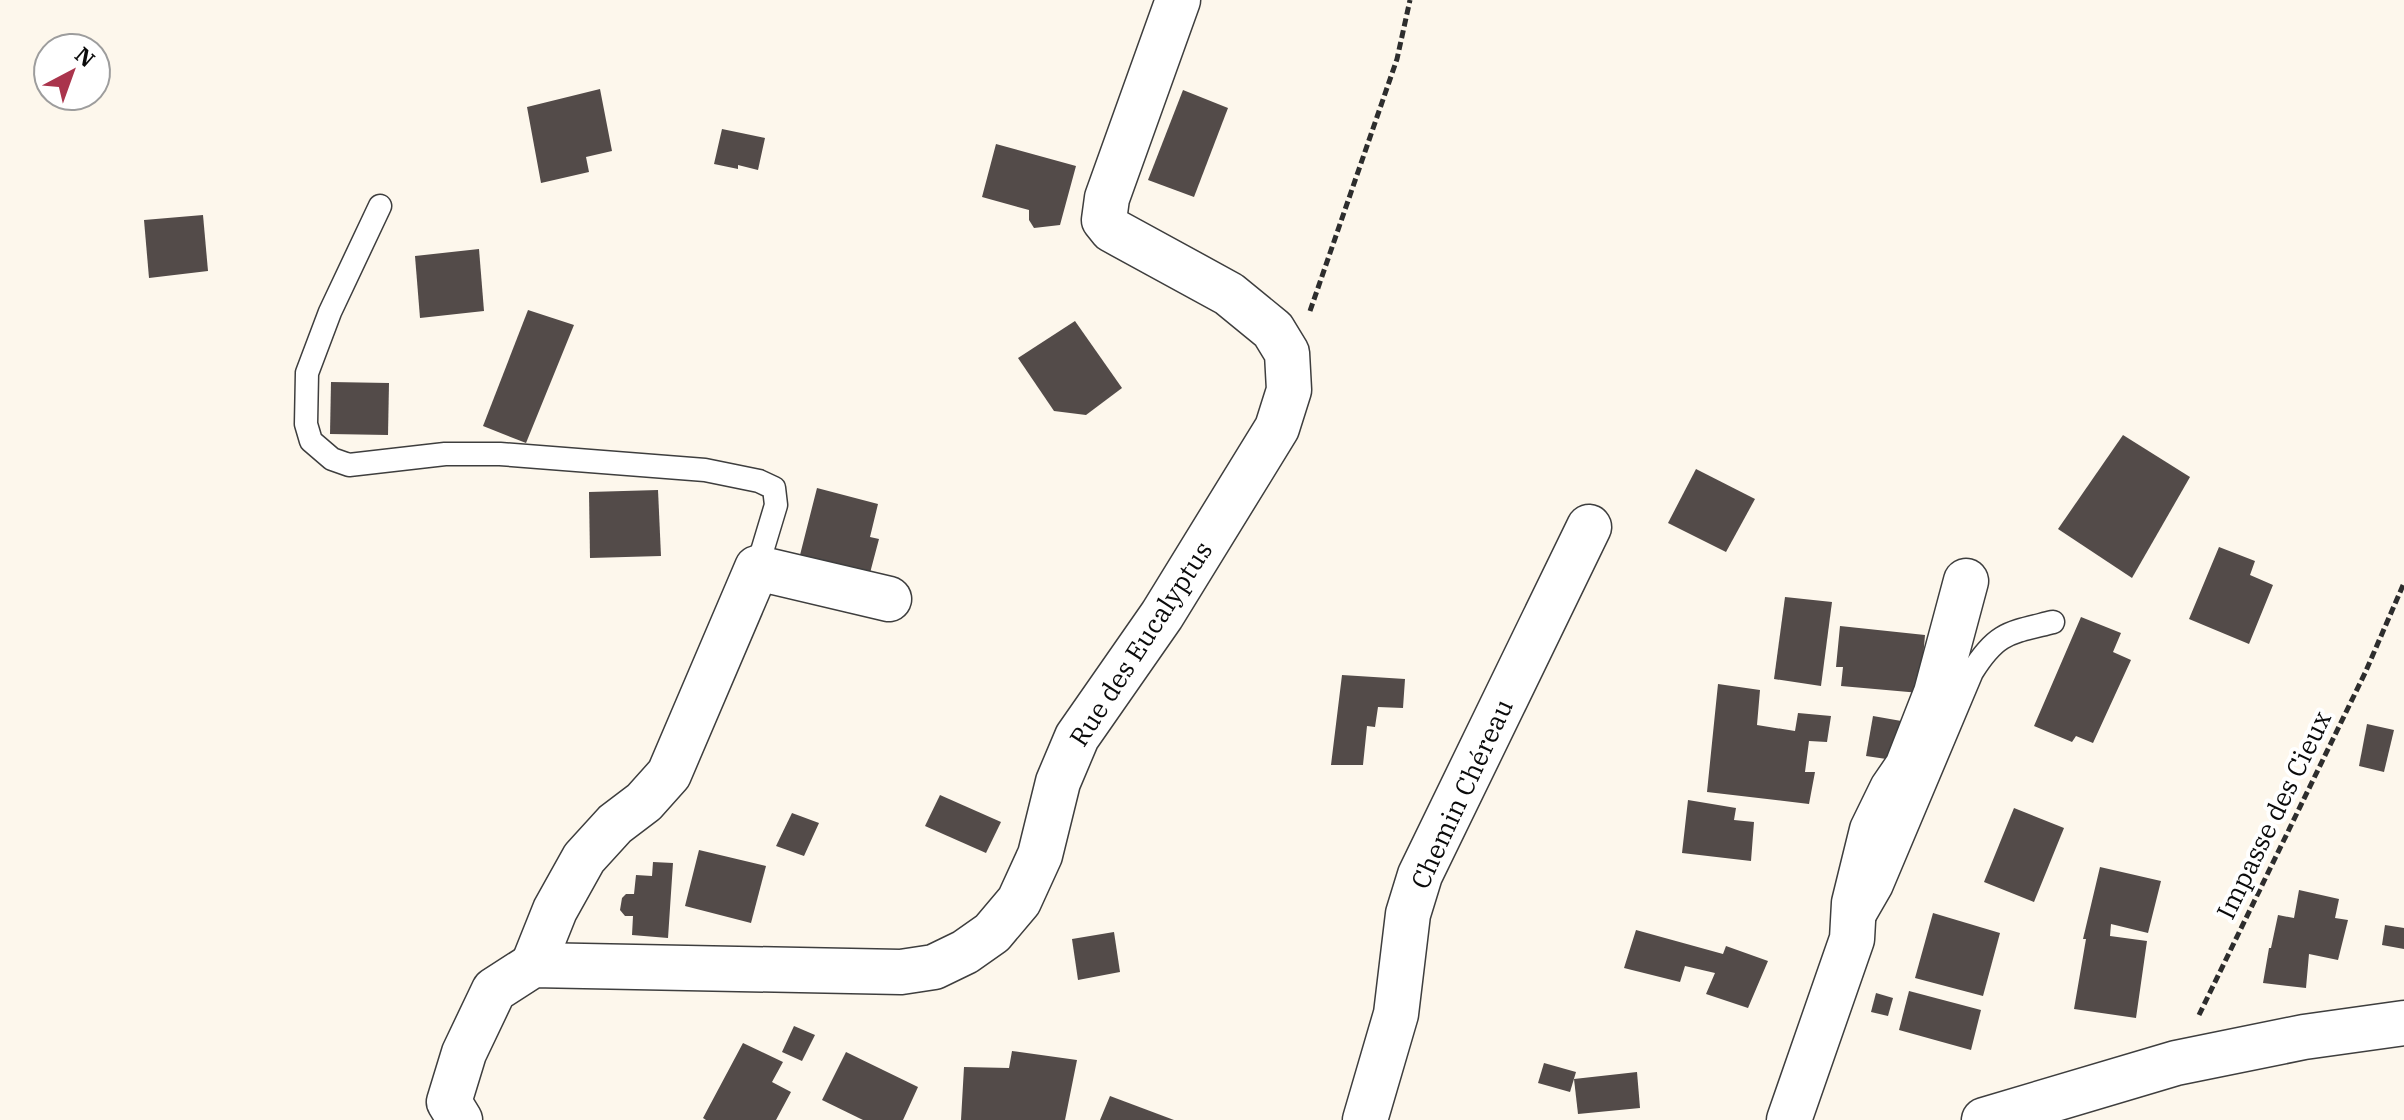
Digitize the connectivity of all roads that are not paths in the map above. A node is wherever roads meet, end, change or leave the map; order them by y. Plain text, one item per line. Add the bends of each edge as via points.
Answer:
1 (1178, 0) edge
2 (380, 206) dead end
3 (1589, 527) dead end
4 (757, 568) junction
5 (1966, 581) dead end
6 (889, 599) dead end
7 (2053, 622) dead end
8 (1852, 939) junction
9 (533, 965) junction
10 (2404, 1023) edge
11 (460, 1120) edge
12 (1365, 1120) edge
13 (1789, 1120) edge
14 (1984, 1120) edge

1 - 9 street, Rue des Eucalyptus via 1107,198 1104,220 1112,230 1229,294 1273,330 1287,353 1289,390 1277,428 1162,615 1077,737 1058,782 1040,855 1019,901 992,933 965,952 934,967 901,972
2 - 4 lane via 307,373 311,441 332,459 349,465 500,454 705,470 759,481 774,488 776,505
3 - 12 street, Chemin Chéreau via 1420,875 1408,914 1396,1014
4 - 6 street
4 - 9 street via 669,774 584,858
5 - 8 street via 1936,693 1907,767 1872,830 1854,903
7 - 8 lane via 1997,640 1972,672 1881,888
8 - 13 street
9 - 11 street via 494,990 464,1053 449,1102
10 - 14 street via 2176,1063

